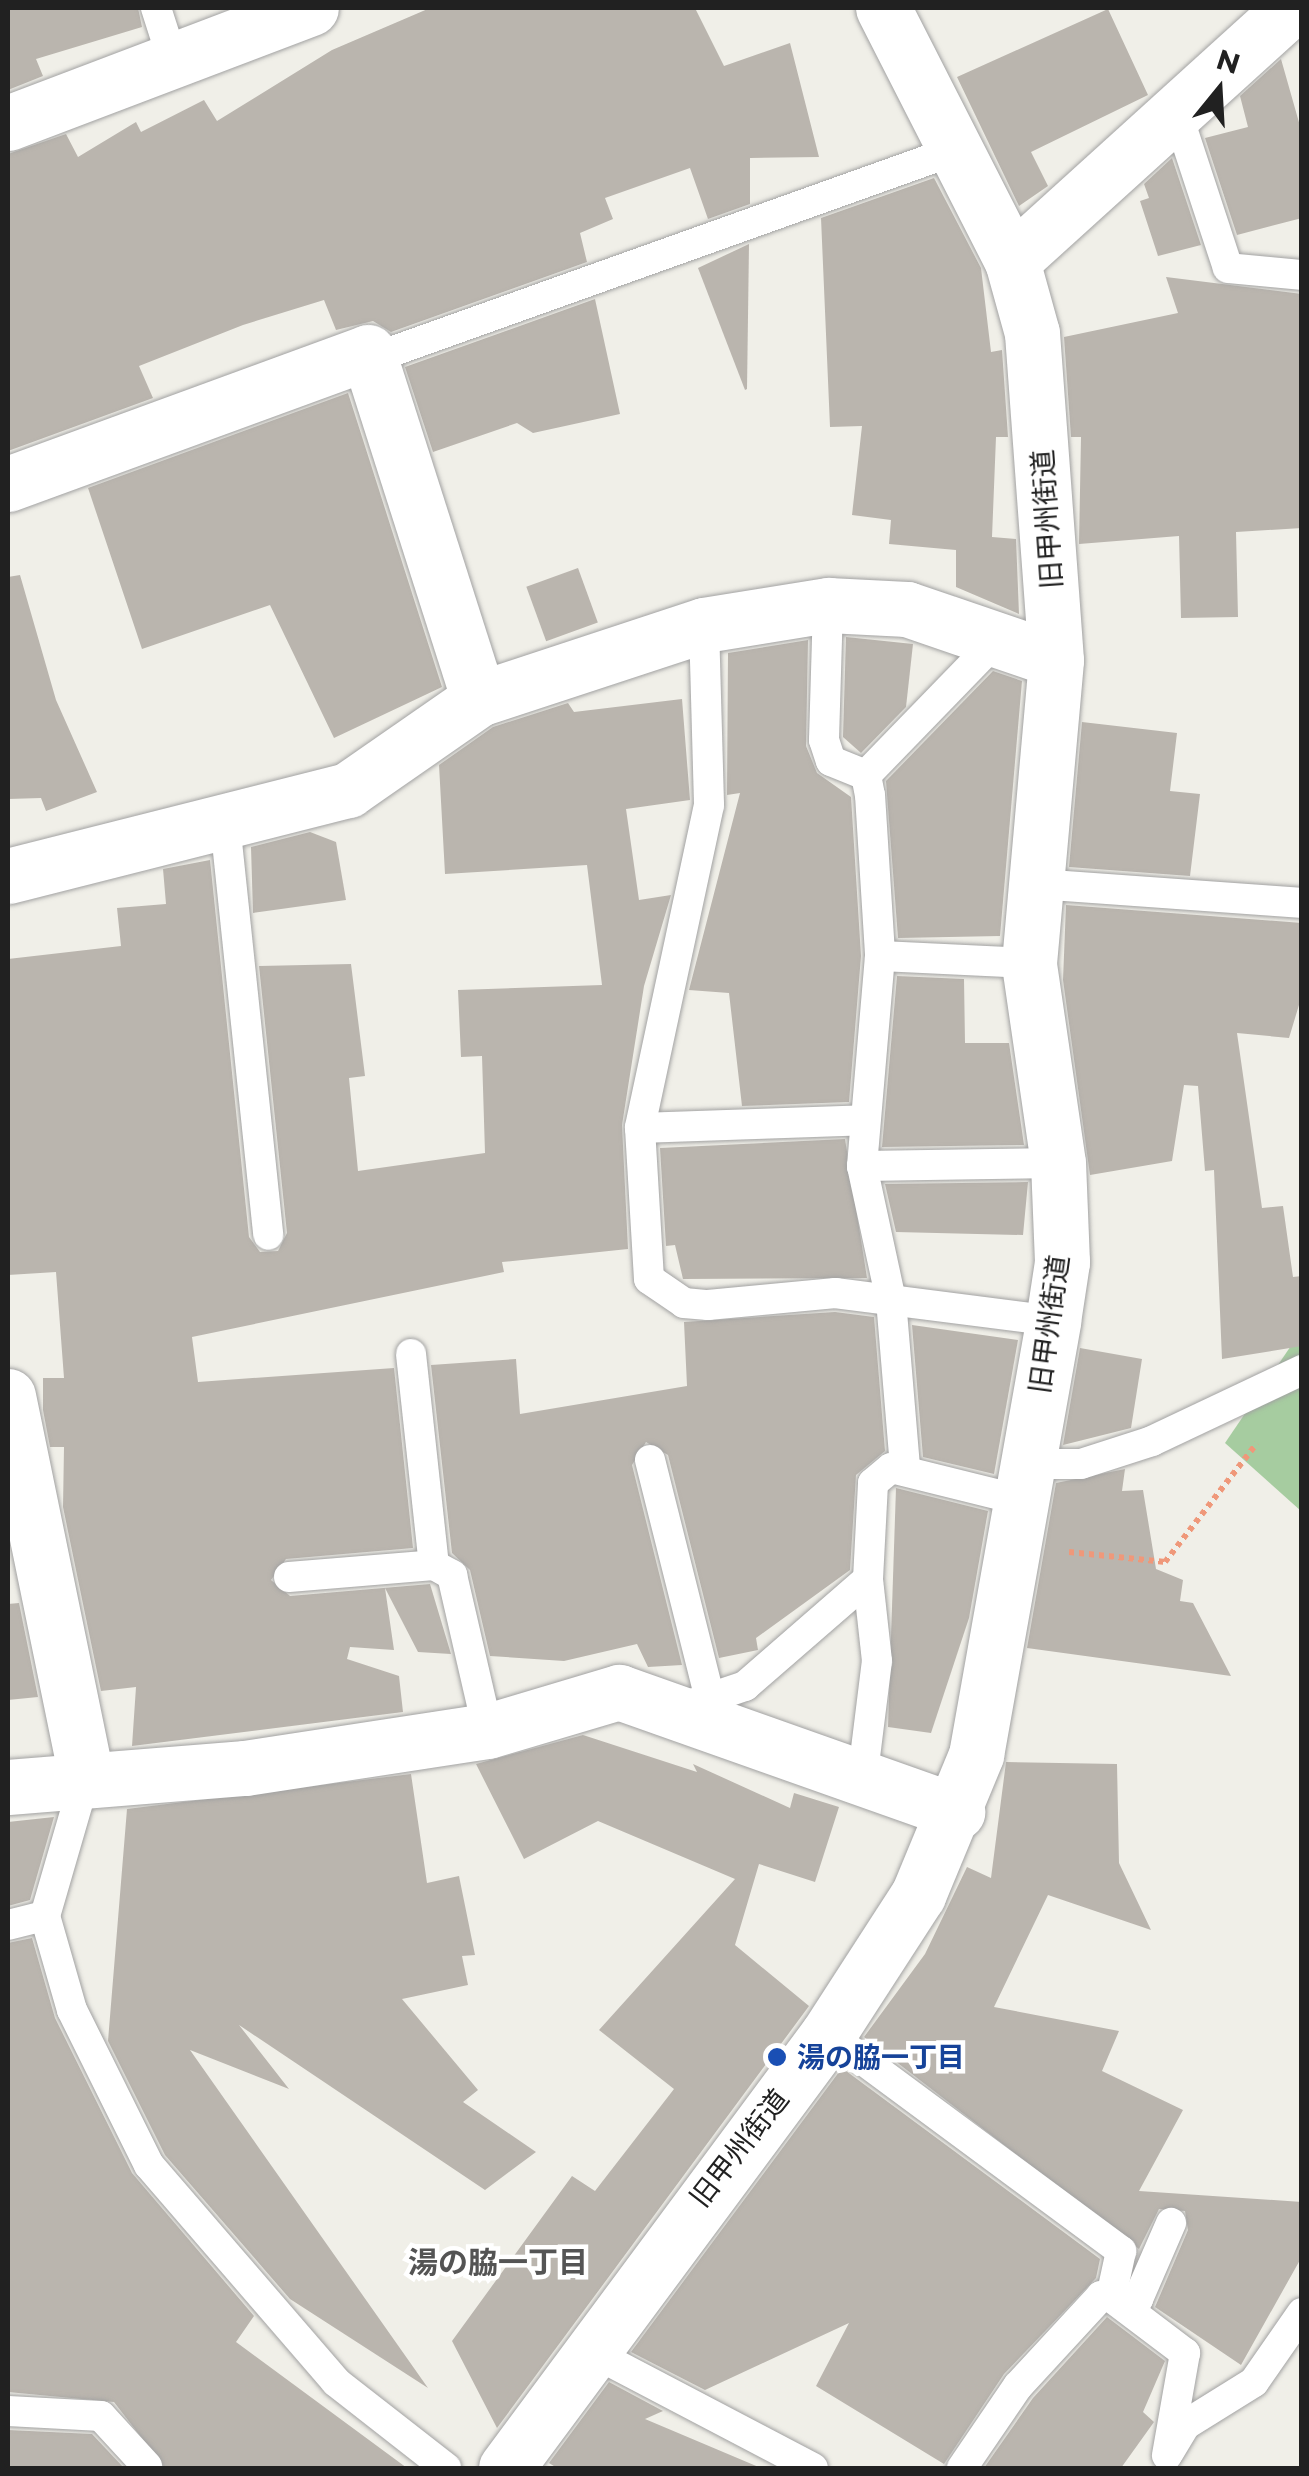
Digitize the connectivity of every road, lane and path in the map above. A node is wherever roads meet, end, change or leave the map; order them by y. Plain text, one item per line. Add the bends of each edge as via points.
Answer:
1 (156, 8) edge
2 (310, 8) edge
3 (883, 8) edge
4 (1291, 8) edge
5 (173, 61) junction
6 (1175, 108) junction
7 (8, 123) edge
8 (956, 150) junction
9 (1012, 261) junction
10 (1302, 275) edge
11 (371, 359) junction
12 (8, 484) edge
13 (828, 605) junction
14 (704, 625) junction
15 (997, 640) junction
16 (1056, 660) junction
17 (479, 699) junction
18 (866, 775) junction
19 (225, 823) junction
20 (8, 876) edge
21 (1038, 884) junction
22 (1302, 904) edge
23 (880, 956) junction
24 (1029, 963) junction
25 (864, 1120) junction
26 (640, 1128) junction
27 (1058, 1163) junction
28 (862, 1166) junction
29 (268, 1235) dead end
30 (891, 1300) junction
31 (1053, 1322) junction
32 (411, 1354) dead end
33 (1302, 1370) edge
34 (8, 1396) edge
35 (1268, 1429) dead end
36 (650, 1460) dead end
37 (905, 1468) junction
38 (1020, 1503) junction
39 (434, 1565) junction
40 (289, 1577) dead end
41 (868, 1579) junction
42 (694, 1700) junction
43 (488, 1731) junction
44 (86, 1775) junction
45 (862, 1782) junction
46 (8, 1787) edge
47 (957, 1812) junction
48 (45, 1916) junction
49 (8, 1925) edge
50 (828, 2034) junction
51 (1171, 2223) dead end
52 (1118, 2302) junction
53 (1302, 2313) edge
54 (588, 2350) junction
55 (8, 2411) edge
56 (1165, 2462) edge
57 (147, 2466) dead end
58 (446, 2468) edge
59 (506, 2468) edge
60 (813, 2468) edge
61 (962, 2468) edge

1 - 5 lane
2 - 5 street
3 - 8 street, 旧甲州街道
4 - 6 street
5 - 7 street
6 - 9 street
6 - 10 lane via 1228,268
8 - 9 street, 旧甲州街道
8 - 11 lane
9 - 16 street, 旧甲州街道 via 1032,332
11 - 12 street via 368,352
11 - 17 street
13 - 14 street
13 - 15 street via 907,609
13 - 18 lane via 824,740 830,761
14 - 17 street
14 - 26 lane via 709,805
15 - 16 street
15 - 18 lane
16 - 21 street, 旧甲州街道
17 - 19 street via 348,790
18 - 23 lane
19 - 20 street
19 - 29 lane
21 - 22 lane
21 - 24 street, 旧甲州街道
23 - 24 lane
23 - 25 lane
24 - 27 street, 旧甲州街道
25 - 26 lane
25 - 28 lane
26 - 30 lane via 649,1280 684,1303 708,1305 834,1293
27 - 28 lane
27 - 31 street, 旧甲州街道
28 - 30 lane
30 - 31 lane
30 - 37 lane
31 - 38 street, 旧甲州街道
32 - 39 lane
33 - 38 lane via 1163,1428 1152,1441 1081,1464
34 - 44 street
35 - 38 path via 1165,1562
36 - 42 lane
37 - 38 lane
37 - 41 lane via 873,1483
38 - 47 street, 旧甲州街道
39 - 40 lane
39 - 43 lane via 452,1575
41 - 42 lane via 745,1686
41 - 45 lane via 877,1662
42 - 43 street via 619,1692
42 - 45 street via 737,1740
43 - 44 street via 244,1768
44 - 46 street
44 - 48 lane
45 - 47 street
47 - 50 street, 旧甲州街道 via 918,1896
48 - 49 lane
48 - 58 lane via 72,2010 149,2164 336,2382
50 - 52 lane via 1120,2252
50 - 54 street, 旧甲州街道
51 - 52 lane via 1138,2299
52 - 56 lane via 1185,2352
52 - 61 lane via 1102,2296 1018,2386
53 - 56 lane via 1254,2382 1185,2425
54 - 59 street, 旧甲州街道
54 - 60 lane
55 - 57 lane via 101,2416

